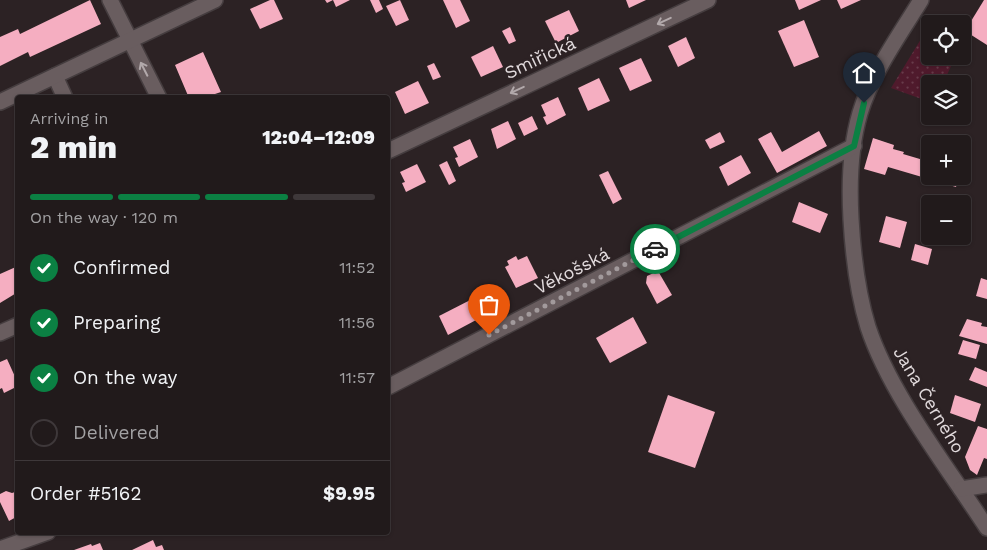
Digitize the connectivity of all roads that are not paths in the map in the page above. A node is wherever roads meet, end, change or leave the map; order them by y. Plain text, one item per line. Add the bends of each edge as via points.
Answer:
1 (110, 0) edge
2 (215, 0) edge
3 (708, 0) edge
4 (921, 0) edge
5 (130, 40) junction
6 (55, 76) junction
7 (64, 95) edge
8 (157, 95) edge
9 (0, 102) edge
10 (854, 146) junction
11 (390, 150) edge
12 (15, 326) edge
13 (0, 333) edge
14 (390, 386) edge
15 (987, 485) edge
16 (961, 489) junction
17 (987, 528) edge
18 (40, 535) edge
19 (0, 549) edge

1 - 5 street
2 - 5 street
3 -> 11 street, Smiřická
4 - 10 street, Jana Černého via 876,76 860,113
5 - 6 street
8 -> 5 street
6 - 7 street
6 - 9 street
10 - 14 street, Věkošská
10 - 16 street, Jana Černého via 850,195 852,243 857,285 868,328 903,400
12 - 13 street
15 - 16 street
16 - 17 street, Jana Černého
18 - 19 street

